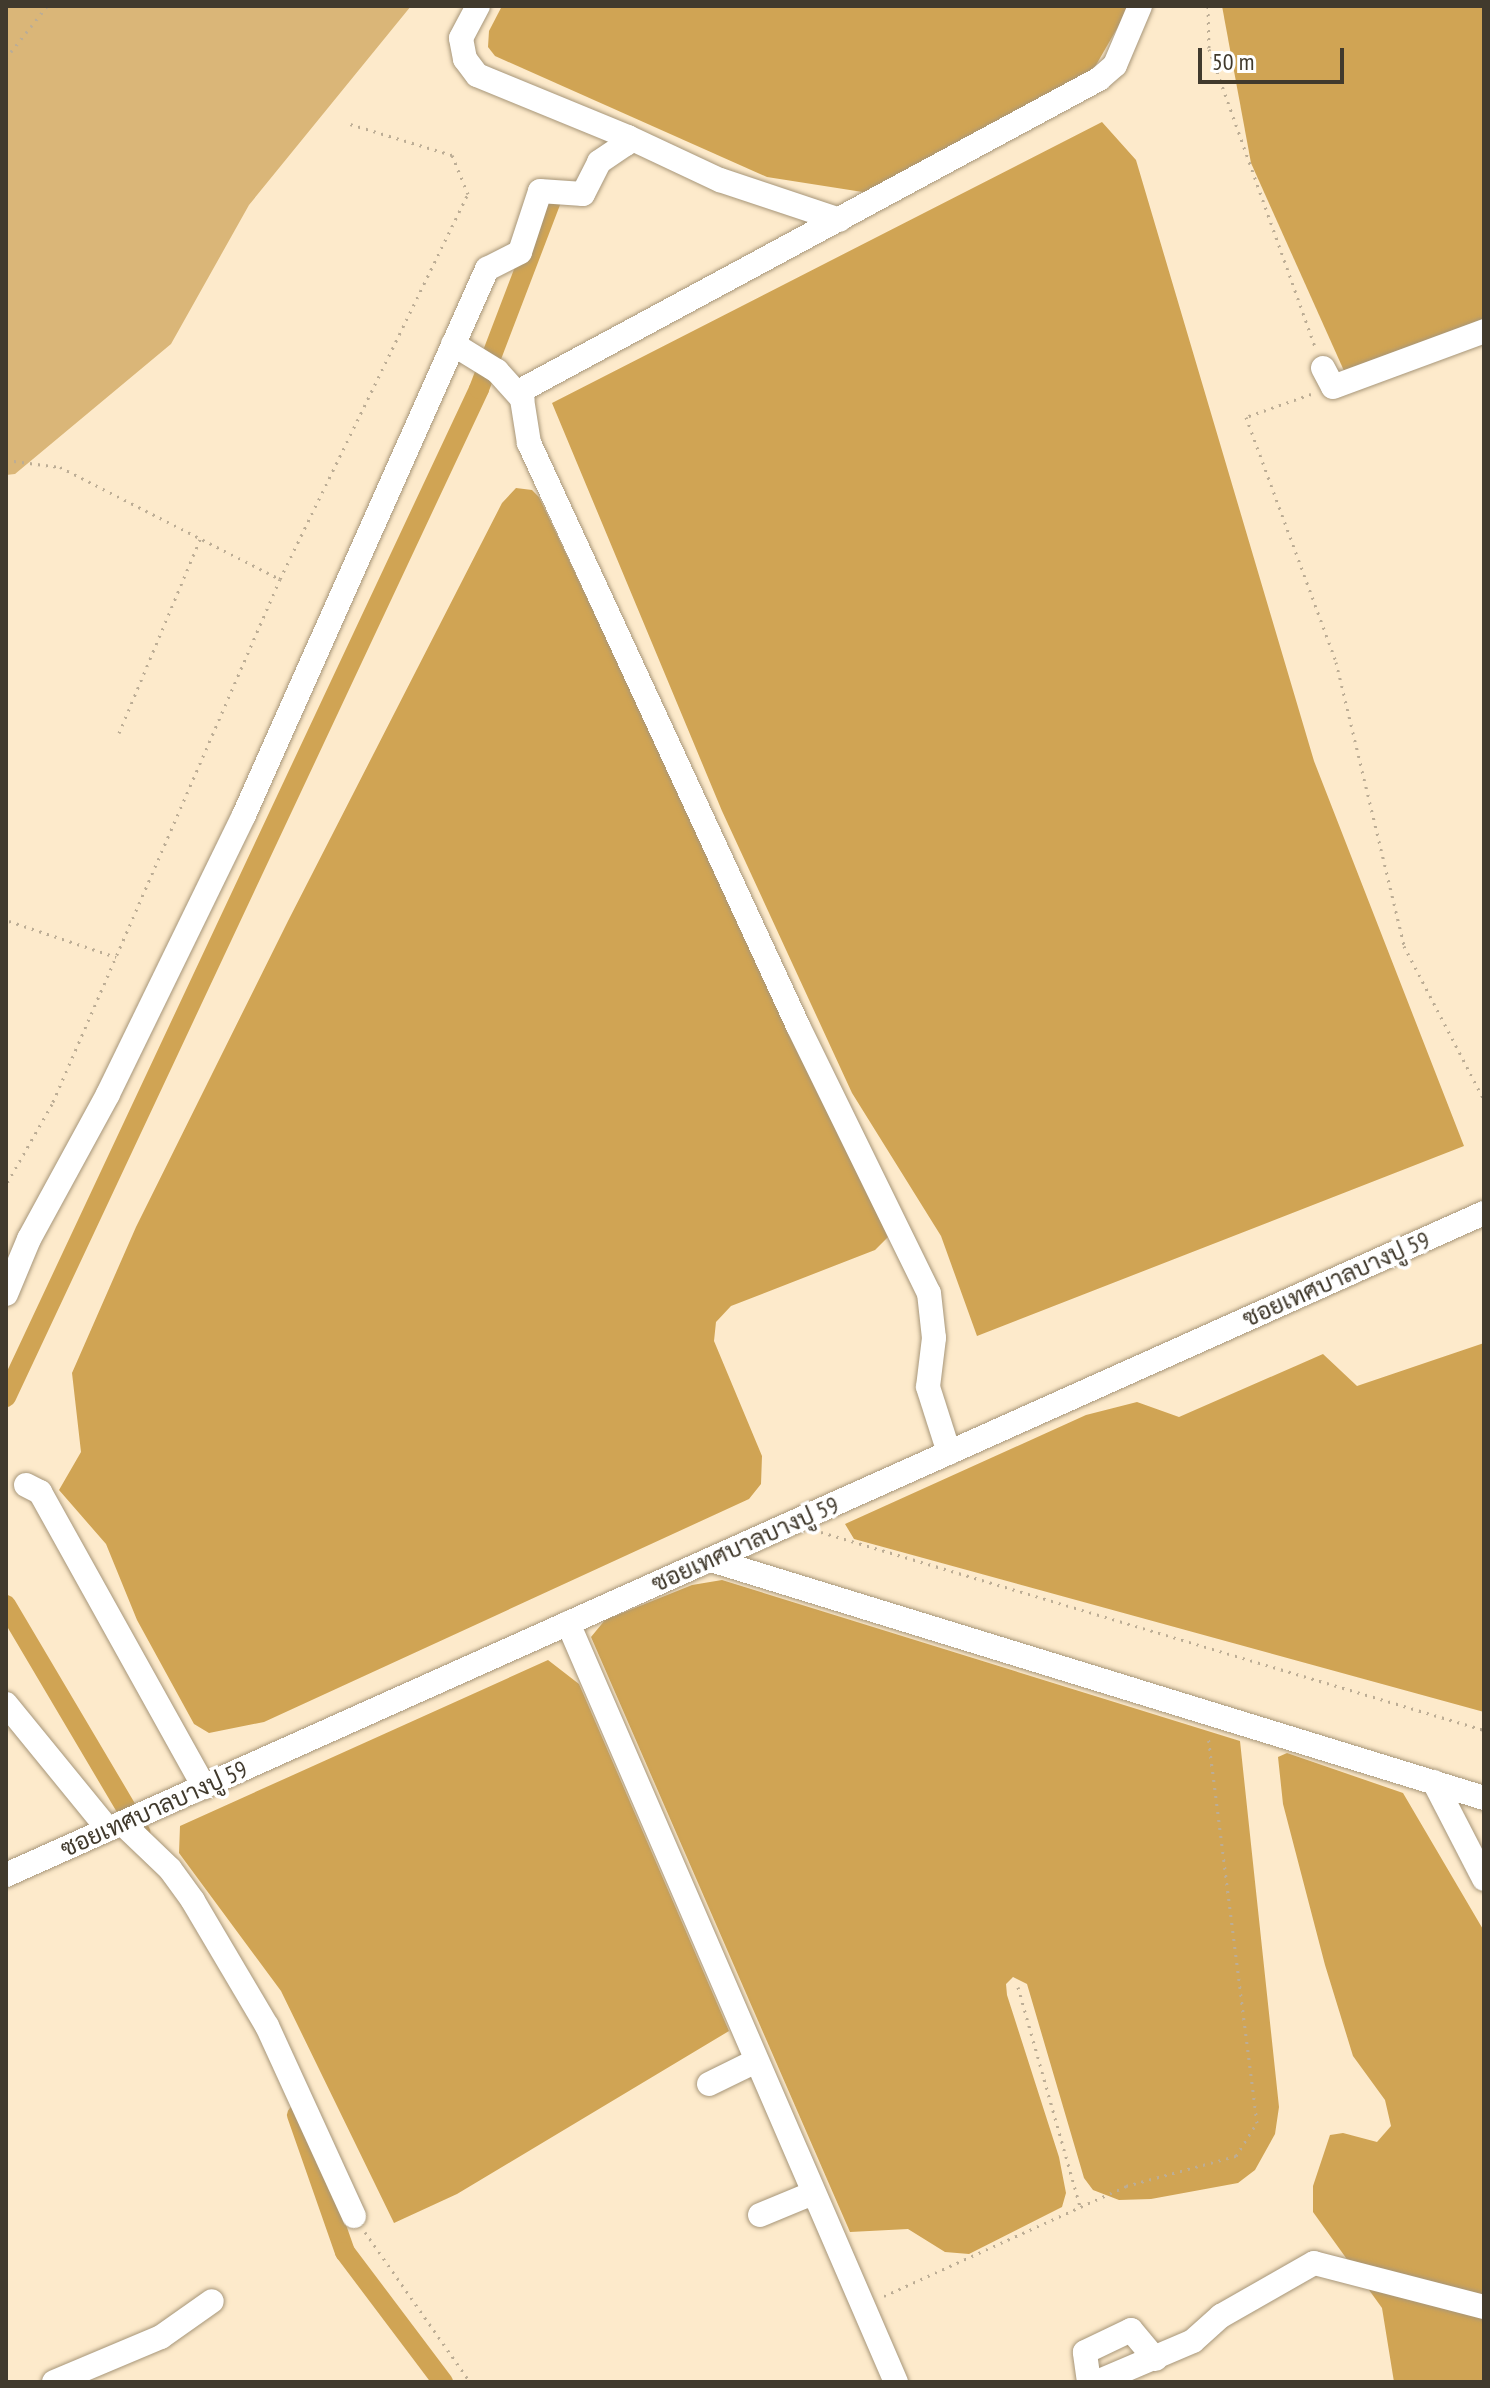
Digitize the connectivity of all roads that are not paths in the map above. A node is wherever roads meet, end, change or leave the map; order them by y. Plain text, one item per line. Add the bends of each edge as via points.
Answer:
1 (478, 6) edge
2 (1140, 6) edge
3 (628, 137) junction
4 (840, 220) junction
5 (1484, 331) edge
6 (464, 350) junction
7 (1328, 377) road end
8 (518, 392) junction
9 (1484, 1213) edge
10 (6, 1294) edge
11 (949, 1453) junction
12 (26, 1485) dead end
13 (711, 1560) junction
14 (568, 1623) junction
15 (6, 1704) edge
16 (1434, 1782) junction
17 (204, 1787) junction
18 (1484, 1798) edge
19 (115, 1826) junction
20 (6, 1875) edge
21 (1484, 1879) edge
22 (756, 2061) junction
23 (709, 2084) dead end
24 (813, 2193) junction
25 (760, 2215) dead end
26 (354, 2216) road end
27 (212, 2301) dead end
28 (1484, 2307) edge
29 (1155, 2359) junction
30 (54, 2382) edge
31 (896, 2382) edge
32 (1089, 2382) edge
33 (1097, 2382) edge

1 - 3 street via 461,38 465,59 477,75
2 - 4 street via 1108,73
3 - 4 street via 720,180
3 - 6 street via 621,150 599,162 583,194 540,191 520,252 487,269
4 - 8 street
5 - 7 street
6 - 8 street
6 - 10 street via 244,815
8 - 11 street via 529,443 798,1026 929,1293 934,1338 928,1387
9 - 11 street, ซอยเทศบาลบางปู 59
11 - 13 street, ซอยเทศบาลบางปู 59
12 - 17 street via 40,1492
13 - 14 street, ซอยเทศบาลบางปู 59
13 - 16 street
14 - 17 street, ซอยเทศบาลบางปู 59
14 - 22 street
15 - 19 street
16 - 18 street
16 - 21 street
17 - 19 street, ซอยเทศบาลบางปู 59
19 - 20 street, ซอยเทศบาลบางปู 59
19 - 26 street via 170,1869 193,1901 267,2026
22 - 23 street
22 - 24 street
24 - 25 street
24 - 31 street
27 - 30 street via 161,2337
28 - 29 street via 1314,2263 1221,2316 1193,2341
29 - 32 street via 1131,2330 1085,2352
29 - 33 street

